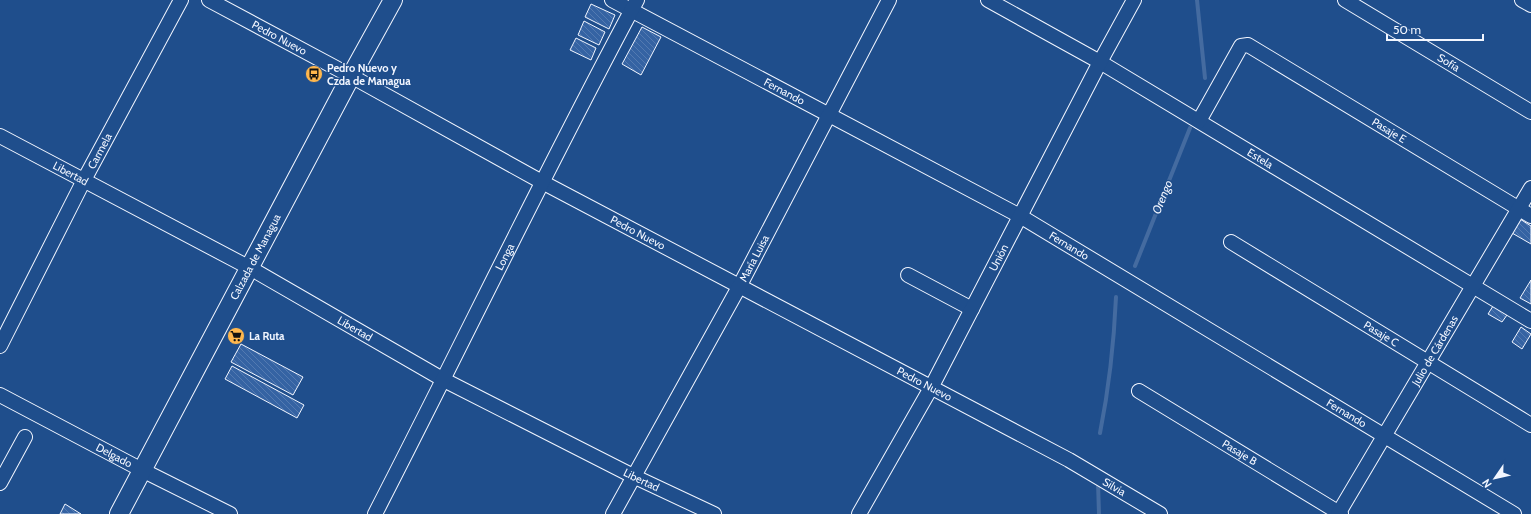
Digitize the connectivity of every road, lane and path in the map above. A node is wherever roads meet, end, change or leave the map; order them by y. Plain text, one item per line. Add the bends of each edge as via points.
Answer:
1 (181, 0) edge
2 (209, 0) edge
3 (393, 0) edge
4 (612, 0) edge
5 (889, 0) edge
6 (988, 0) edge
7 (1134, 0) edge
8 (1345, 0) edge
9 (1522, 0) edge
10 (635, 5) edge
11 (1531, 5) edge
12 (1100, 62) junction
13 (351, 76) junction
14 (1531, 112) edge
15 (829, 114) junction
16 (1199, 121) junction
17 (0, 136) edge
18 (84, 180) junction
19 (542, 182) junction
20 (1531, 188) edge
21 (1519, 208) junction
22 (1020, 216) junction
23 (1531, 216) edge
24 (1231, 242) dead end
25 (250, 268) junction
26 (908, 275) dead end
27 (1473, 286) junction
28 (739, 287) junction
29 (972, 309) junction
30 (1531, 321) edge
31 (0, 346) edge
32 (1428, 362) junction
33 (444, 380) junction
34 (932, 386) junction
35 (1139, 391) dead end
36 (0, 395) edge
37 (1531, 425) edge
38 (1384, 436) junction
39 (25, 437) dead end
40 (1069, 460) joint
41 (142, 470) junction
42 (633, 476) junction
43 (0, 484) edge
44 (1339, 513) edge
45 (119, 514) edge
46 (230, 514) edge
47 (375, 514) edge
48 (613, 514) edge
49 (714, 514) edge
50 (859, 514) edge
51 (1160, 514) edge
52 (1514, 514) edge

1 - 18 street, Carmela
2 - 13 street, Pedro Nuevo
3 - 13 main road, Calzada de Managua
4 - 10 street, Fernando
5 - 15 street, María Luisa
6 - 12 street, Estela
7 - 12 street, Unión
8 - 14 street, Sofía
9 - 11 street
10 - 15 street, Fernando
10 - 19 street, Longa
12 - 16 street, Estela
12 - 22 street, Unión
13 - 19 street, Pedro Nuevo
13 - 25 main road, Calzada de Managua
15 - 22 street, Fernando
15 - 28 street, María Luisa
16 - 21 street, Pasaje E via 1242,46 1248,45
16 - 27 street, Estela
17 - 18 street, Libertad
18 - 25 street, Libertad
18 - 31 street, Carmela
19 - 28 street, Pedro Nuevo
19 - 33 street, Longa
20 - 21 street, Julio de Cárdenas
21 - 23 street, Pasaje E
21 - 27 street, Julio de Cárdenas
22 - 29 street, Unión
22 - 38 street, Fernando
24 - 32 street, Pasaje C
25 - 33 street, Libertad
25 - 41 main road, Calzada de Managua
26 - 29 street
27 - 30 street, Estela
27 - 32 street, Julio de Cárdenas
28 - 34 street, Pedro Nuevo
28 - 42 street, María Luisa
29 - 34 street, Unión
32 - 37 street, Pasaje C
32 - 38 street, Julio de Cárdenas
33 - 42 street, Libertad
33 - 47 street, Longa
34 - 40 street, Pedro Nuevo
34 - 50 street, Unión
35 - 44 street, Pasaje B
36 - 41 street, Delgado
38 - 44 street, Julio de Cárdenas
38 - 52 street, Fernando
39 - 43 street
40 - 51 street, Silvia
41 - 45 main road, Calzada de Managua
41 - 46 street, Delgado
42 - 48 street, María Luisa
42 - 49 street, Libertad

